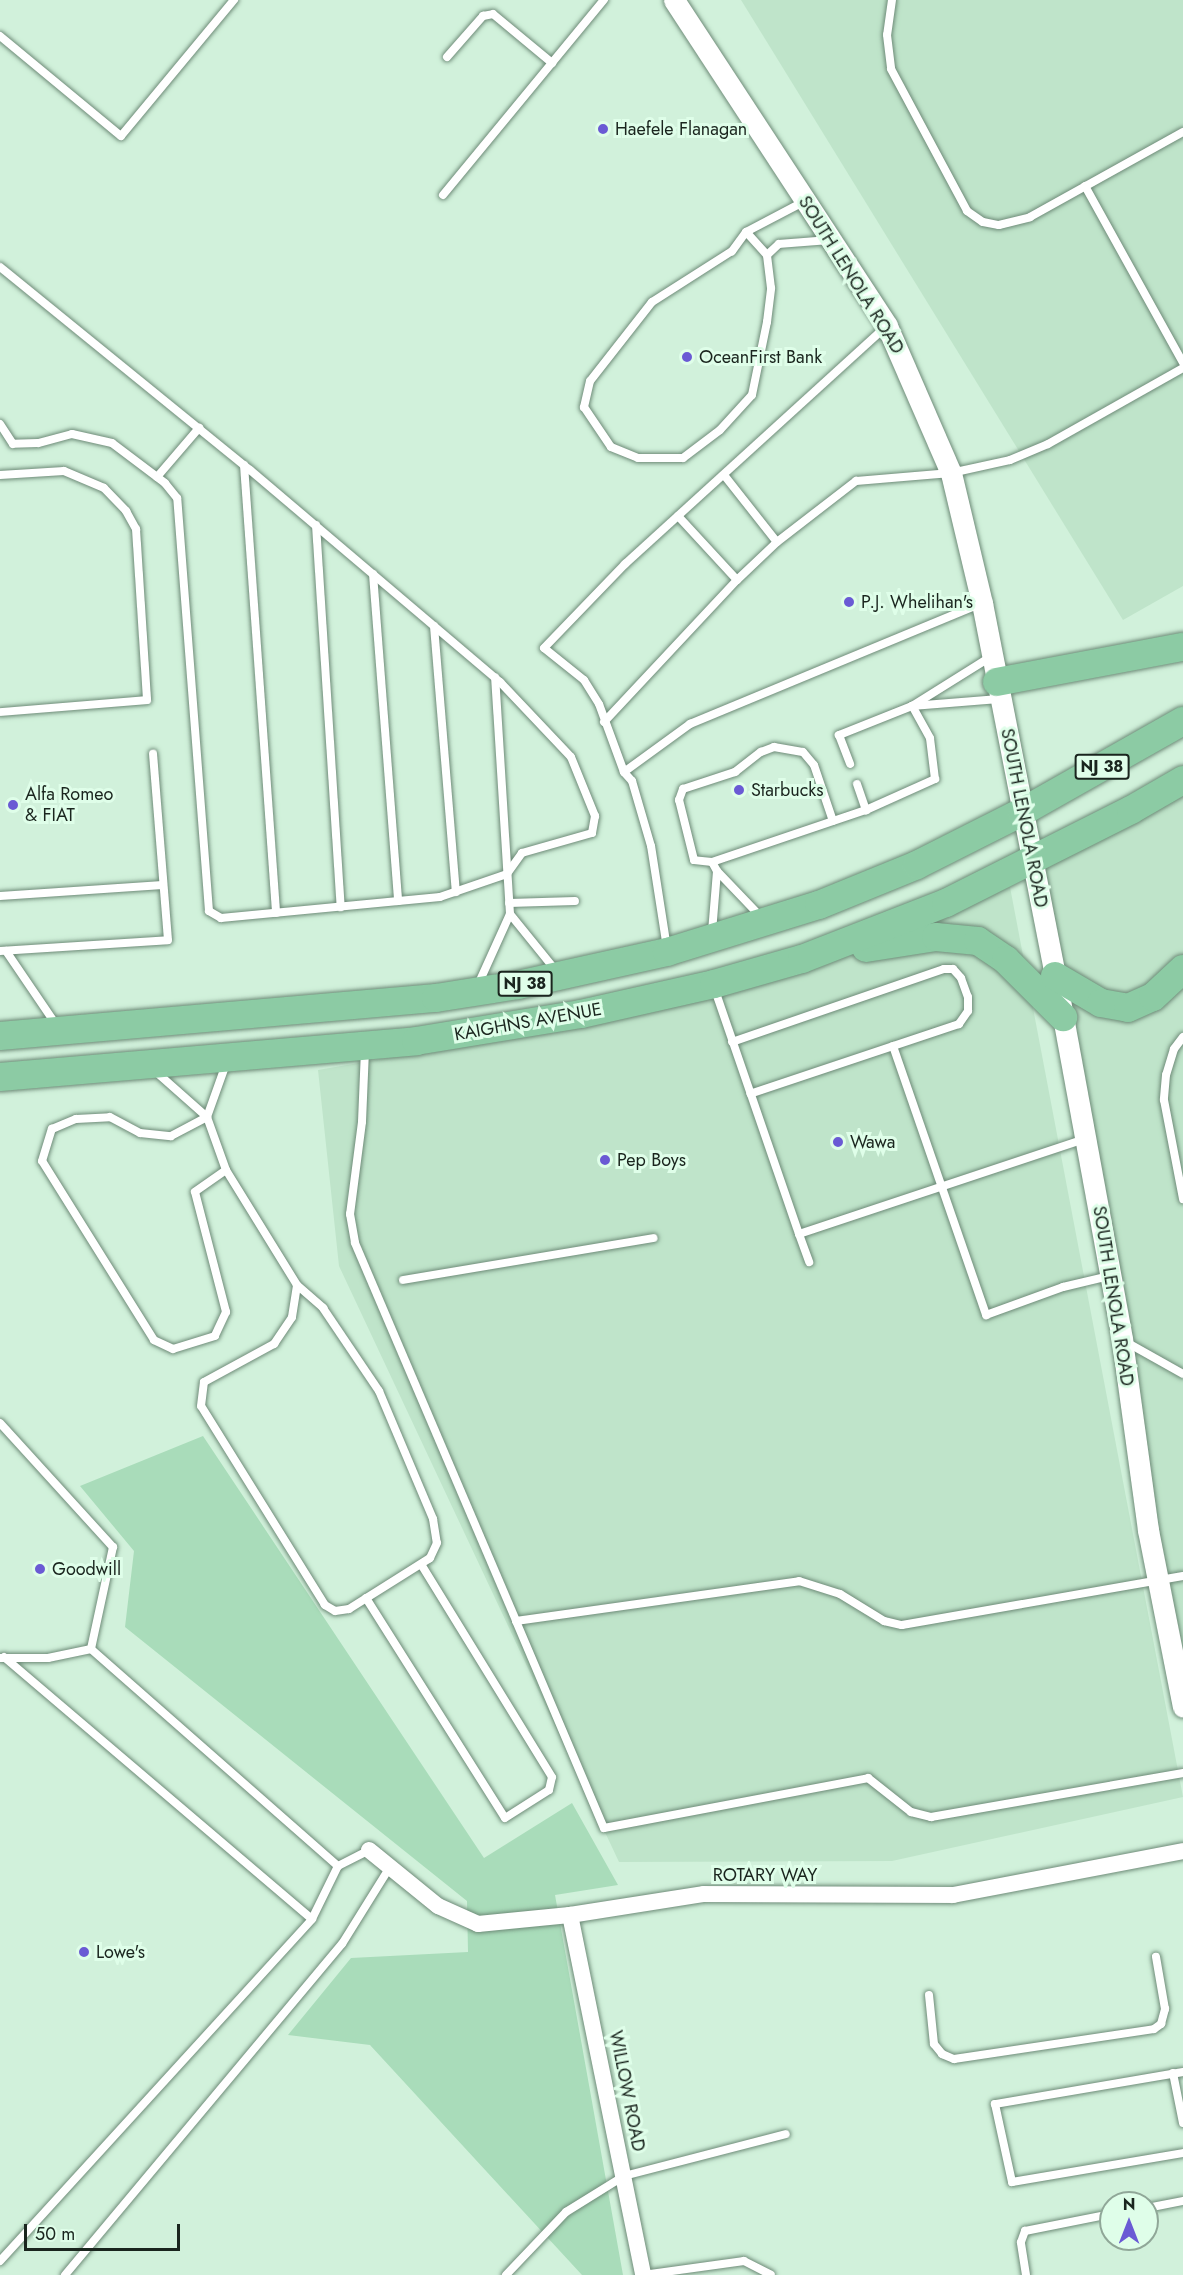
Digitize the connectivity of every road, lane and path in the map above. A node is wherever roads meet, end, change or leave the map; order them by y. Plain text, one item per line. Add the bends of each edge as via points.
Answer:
1 (234, 0) edge
2 (604, 0) edge
3 (892, 0) edge
4 (679, 1) edge
5 (0, 36) edge
6 (447, 57) dead end
7 (552, 63) junction
8 (1183, 132) edge
9 (1085, 186) junction
10 (443, 195) dead end
11 (805, 201) junction
12 (747, 232) junction
13 (830, 240) junction
14 (767, 255) junction
15 (0, 267) edge
16 (887, 326) junction
17 (1183, 363) edge
18 (1183, 368) edge
19 (0, 424) edge
20 (199, 428) junction
21 (244, 465) junction
22 (951, 473) junction
23 (0, 475) edge
24 (724, 475) junction
25 (158, 477) junction
26 (678, 516) junction
27 (316, 525) junction
28 (777, 542) junction
29 (373, 574) junction
30 (737, 580) junction
31 (982, 603) junction
32 (434, 626) junction
33 (1183, 647) edge
34 (495, 677) junction
35 (996, 679) junction
36 (912, 706) junction
37 (0, 712) edge
38 (1183, 721) edge
39 (604, 722) junction
40 (153, 754) dead end
41 (850, 764) dead end
42 (624, 772) junction
43 (1180, 783) edge
44 (857, 784) dead end
45 (866, 810) junction
46 (1022, 812) junction
47 (833, 821) junction
48 (1032, 861) junction
49 (712, 862) junction
50 (717, 872) junction
51 (507, 874) junction
52 (163, 885) junction
53 (456, 892) junction
54 (0, 896) edge
55 (398, 901) junction
56 (575, 901) dead end
57 (509, 903) junction
58 (341, 907) junction
59 (276, 913) junction
60 (510, 914) junction
61 (766, 923) junction
62 (712, 939) junction
63 (3, 951) edge
64 (667, 952) junction
65 (801, 959) junction
66 (1183, 969) edge
67 (1054, 976) junction
68 (560, 977) junction
69 (714, 984) junction
70 (474, 992) junction
71 (1063, 1017) junction
72 (60, 1031) junction
73 (0, 1036) edge
74 (1183, 1037) edge
75 (732, 1042) junction
76 (894, 1046) junction
77 (366, 1047) junction
78 (228, 1058) junction
79 (148, 1065) junction
80 (0, 1077) edge
81 (750, 1094) junction
82 (207, 1117) junction
83 (1085, 1138) junction
84 (226, 1170) junction
85 (942, 1186) junction
86 (1183, 1199) edge
87 (799, 1234) junction
88 (653, 1238) dead end
89 (809, 1262) dead end
90 (1110, 1276) junction
91 (402, 1280) dead end
92 (297, 1285) junction
93 (1122, 1340) junction
94 (1183, 1374) edge
95 (0, 1423) edge
96 (421, 1564) junction
97 (1183, 1576) edge
98 (1157, 1580) junction
99 (366, 1598) junction
100 (516, 1621) junction
101 (91, 1649) junction
102 (2, 1658) edge
103 (1183, 1707) edge
104 (1183, 1773) edge
105 (369, 1850) joint
106 (1183, 1851) edge
107 (338, 1866) junction
108 (390, 1867) junction
109 (570, 1915) junction
110 (312, 1919) junction
111 (1156, 1957) dead end
112 (929, 1995) dead end
113 (1183, 2072) edge
114 (1173, 2073) junction
115 (1183, 2123) edge
116 (786, 2134) dead end
117 (1183, 2153) edge
118 (624, 2176) junction
119 (1183, 2201) edge
120 (1159, 2206) edge
121 (1099, 2216) edge
122 (0, 2261) edge
123 (65, 2275) edge
124 (506, 2275) edge
125 (643, 2275) edge
126 (771, 2275) edge
127 (1026, 2275) edge

1 - 5 lane via 121,136
2 - 7 lane
3 - 9 lane via 887,35 891,69 967,211 983,222 999,225 1030,217
4 - 11 street, SOUTH LENOLA ROAD
6 - 7 lane via 483,16 493,14
7 - 10 lane
8 - 9 lane
9 - 17 lane
11 - 12 lane
11 - 13 street, SOUTH LENOLA ROAD
12 - 14 lane
12 - 14 lane via 732,250 652,302 590,381 584,407 611,447 638,458 683,458 720,430 752,395 771,288
13 - 14 lane via 779,244
13 - 16 street, SOUTH LENOLA ROAD
15 - 20 lane
16 - 22 street, SOUTH LENOLA ROAD
16 - 24 lane
18 - 22 lane via 1048,444 1010,459
19 - 25 lane via 13,444 38,443 72,434 112,443
20 - 21 lane
20 - 25 lane
21 - 27 lane
21 - 59 lane
22 - 28 lane via 856,481
22 - 31 street, SOUTH LENOLA ROAD
23 - 37 lane via 53,470 74,473 104,488 126,511 136,529 147,700
24 - 26 lane
24 - 28 lane
25 - 59 lane via 177,498 209,911 221,918
26 - 30 lane
26 - 39 lane via 544,648 584,680 600,704
27 - 29 lane
27 - 58 lane
28 - 30 lane
29 - 32 lane
29 - 55 lane
30 - 39 lane
31 - 35 street, SOUTH LENOLA ROAD
31 - 42 lane via 690,724
32 - 34 lane
32 - 53 lane
33 - 35 highway
34 - 51 lane
34 - 51 lane via 571,757 595,816 591,833 522,853
35 - 36 lane
35 - 36 lane
35 - 46 street, SOUTH LENOLA ROAD
36 - 41 lane via 839,735
36 - 45 lane via 930,738 935,779
38 - 46 highway, NJ 38
39 - 42 lane
40 - 52 lane
42 - 64 lane via 632,781 651,846
43 - 48 highway, NJ 38
44 - 45 lane
45 - 47 lane
46 - 48 street, SOUTH LENOLA ROAD
46 - 61 highway, KAIGHNS AVENUE / NJ 38 via 917,865
47 - 49 lane
47 - 49 lane via 814,765 803,752 774,747 735,772 683,789 679,800 694,860
48 - 65 highway, KAIGHNS AVENUE / NJ 38 via 946,903
48 - 67 street, SOUTH LENOLA ROAD
49 - 50 lane
50 - 61 lane
50 - 62 lane
51 - 53 lane
51 - 57 lane
52 - 54 lane
52 - 63 lane via 168,940
53 - 55 lane
55 - 58 lane
56 - 57 lane
57 - 60 lane
58 - 59 lane
60 - 68 lane
60 - 70 lane
61 - 62 highway, KAIGHNS AVENUE / NJ 38
62 - 64 highway, KAIGHNS AVENUE / NJ 38
63 - 72 lane
64 - 68 highway, KAIGHNS AVENUE / NJ 38
65 - 69 highway, KAIGHNS AVENUE / NJ 38
65 - 71 highway via 936,937 969,939 999,953
66 - 67 highway via 1153,997 1128,1008 1101,1003
67 - 71 street, SOUTH LENOLA ROAD
68 - 70 highway, KAIGHNS AVENUE / NJ 38
69 - 75 lane
69 - 77 highway, KAIGHNS AVENUE / NJ 38 via 526,1024
70 - 72 highway, KAIGHNS AVENUE / NJ 38 via 342,1008
71 - 83 street, SOUTH LENOLA ROAD
72 - 73 highway, KAIGHNS AVENUE / NJ 38
74 - 86 lane via 1174,1049 1166,1075 1164,1100
75 - 76 lane via 953,969 968,997 965,1019
75 - 81 lane
76 - 81 lane
76 - 85 lane
77 - 78 highway, KAIGHNS AVENUE / NJ 38
77 - 100 lane via 362,1122 350,1214 355,1243
78 - 79 highway, KAIGHNS AVENUE / NJ 38
78 - 82 lane
79 - 80 highway, KAIGHNS AVENUE / NJ 38
79 - 82 lane
81 - 87 lane
82 - 84 lane
82 - 84 lane via 171,1136 140,1133 110,1117 76,1119 52,1129 42,1161 154,1340 173,1349 215,1336 226,1312 195,1192
83 - 85 lane
83 - 90 street, SOUTH LENOLA ROAD
84 - 92 lane
85 - 87 lane
85 - 90 lane via 986,1315 1063,1287
87 - 89 lane
88 - 91 lane
90 - 93 street, SOUTH LENOLA ROAD
92 - 96 lane via 323,1308 379,1391 433,1519 437,1542 430,1558
92 - 99 lane via 292,1317 274,1344 204,1382 201,1406 326,1605 335,1611 349,1609
93 - 94 lane
93 - 98 street, SOUTH LENOLA ROAD
95 - 101 lane via 113,1547
96 - 99 lane
96 - 99 lane via 552,1777 549,1790 505,1818
97 - 98 lane
98 - 100 lane via 902,1625 884,1621 840,1594 799,1581
98 - 103 street, SOUTH LENOLA ROAD
100 - 104 lane via 604,1828 868,1778 911,1812 931,1817
101 - 102 lane via 48,1658
101 - 107 lane
102 - 110 lane
105 - 107 lane
105 - 108 street, ROTARY WAY
106 - 109 street, ROTARY WAY via 953,1895 704,1894
107 - 110 lane
108 - 109 street, ROTARY WAY via 438,1906 478,1924
108 - 123 lane via 342,1944
109 - 118 street, WILLOW ROAD
110 - 122 lane
111 - 112 lane via 1165,2009 1161,2024 1154,2029 954,2060 934,2044
113 - 114 lane
114 - 115 lane
114 - 117 lane via 995,2104 1012,2182
116 - 118 lane
118 - 124 lane via 566,2212
118 - 125 street, WILLOW ROAD
119 - 120 lane
121 - 127 lane via 1024,2231 1021,2242
125 - 126 lane via 740,2261 751,2262

